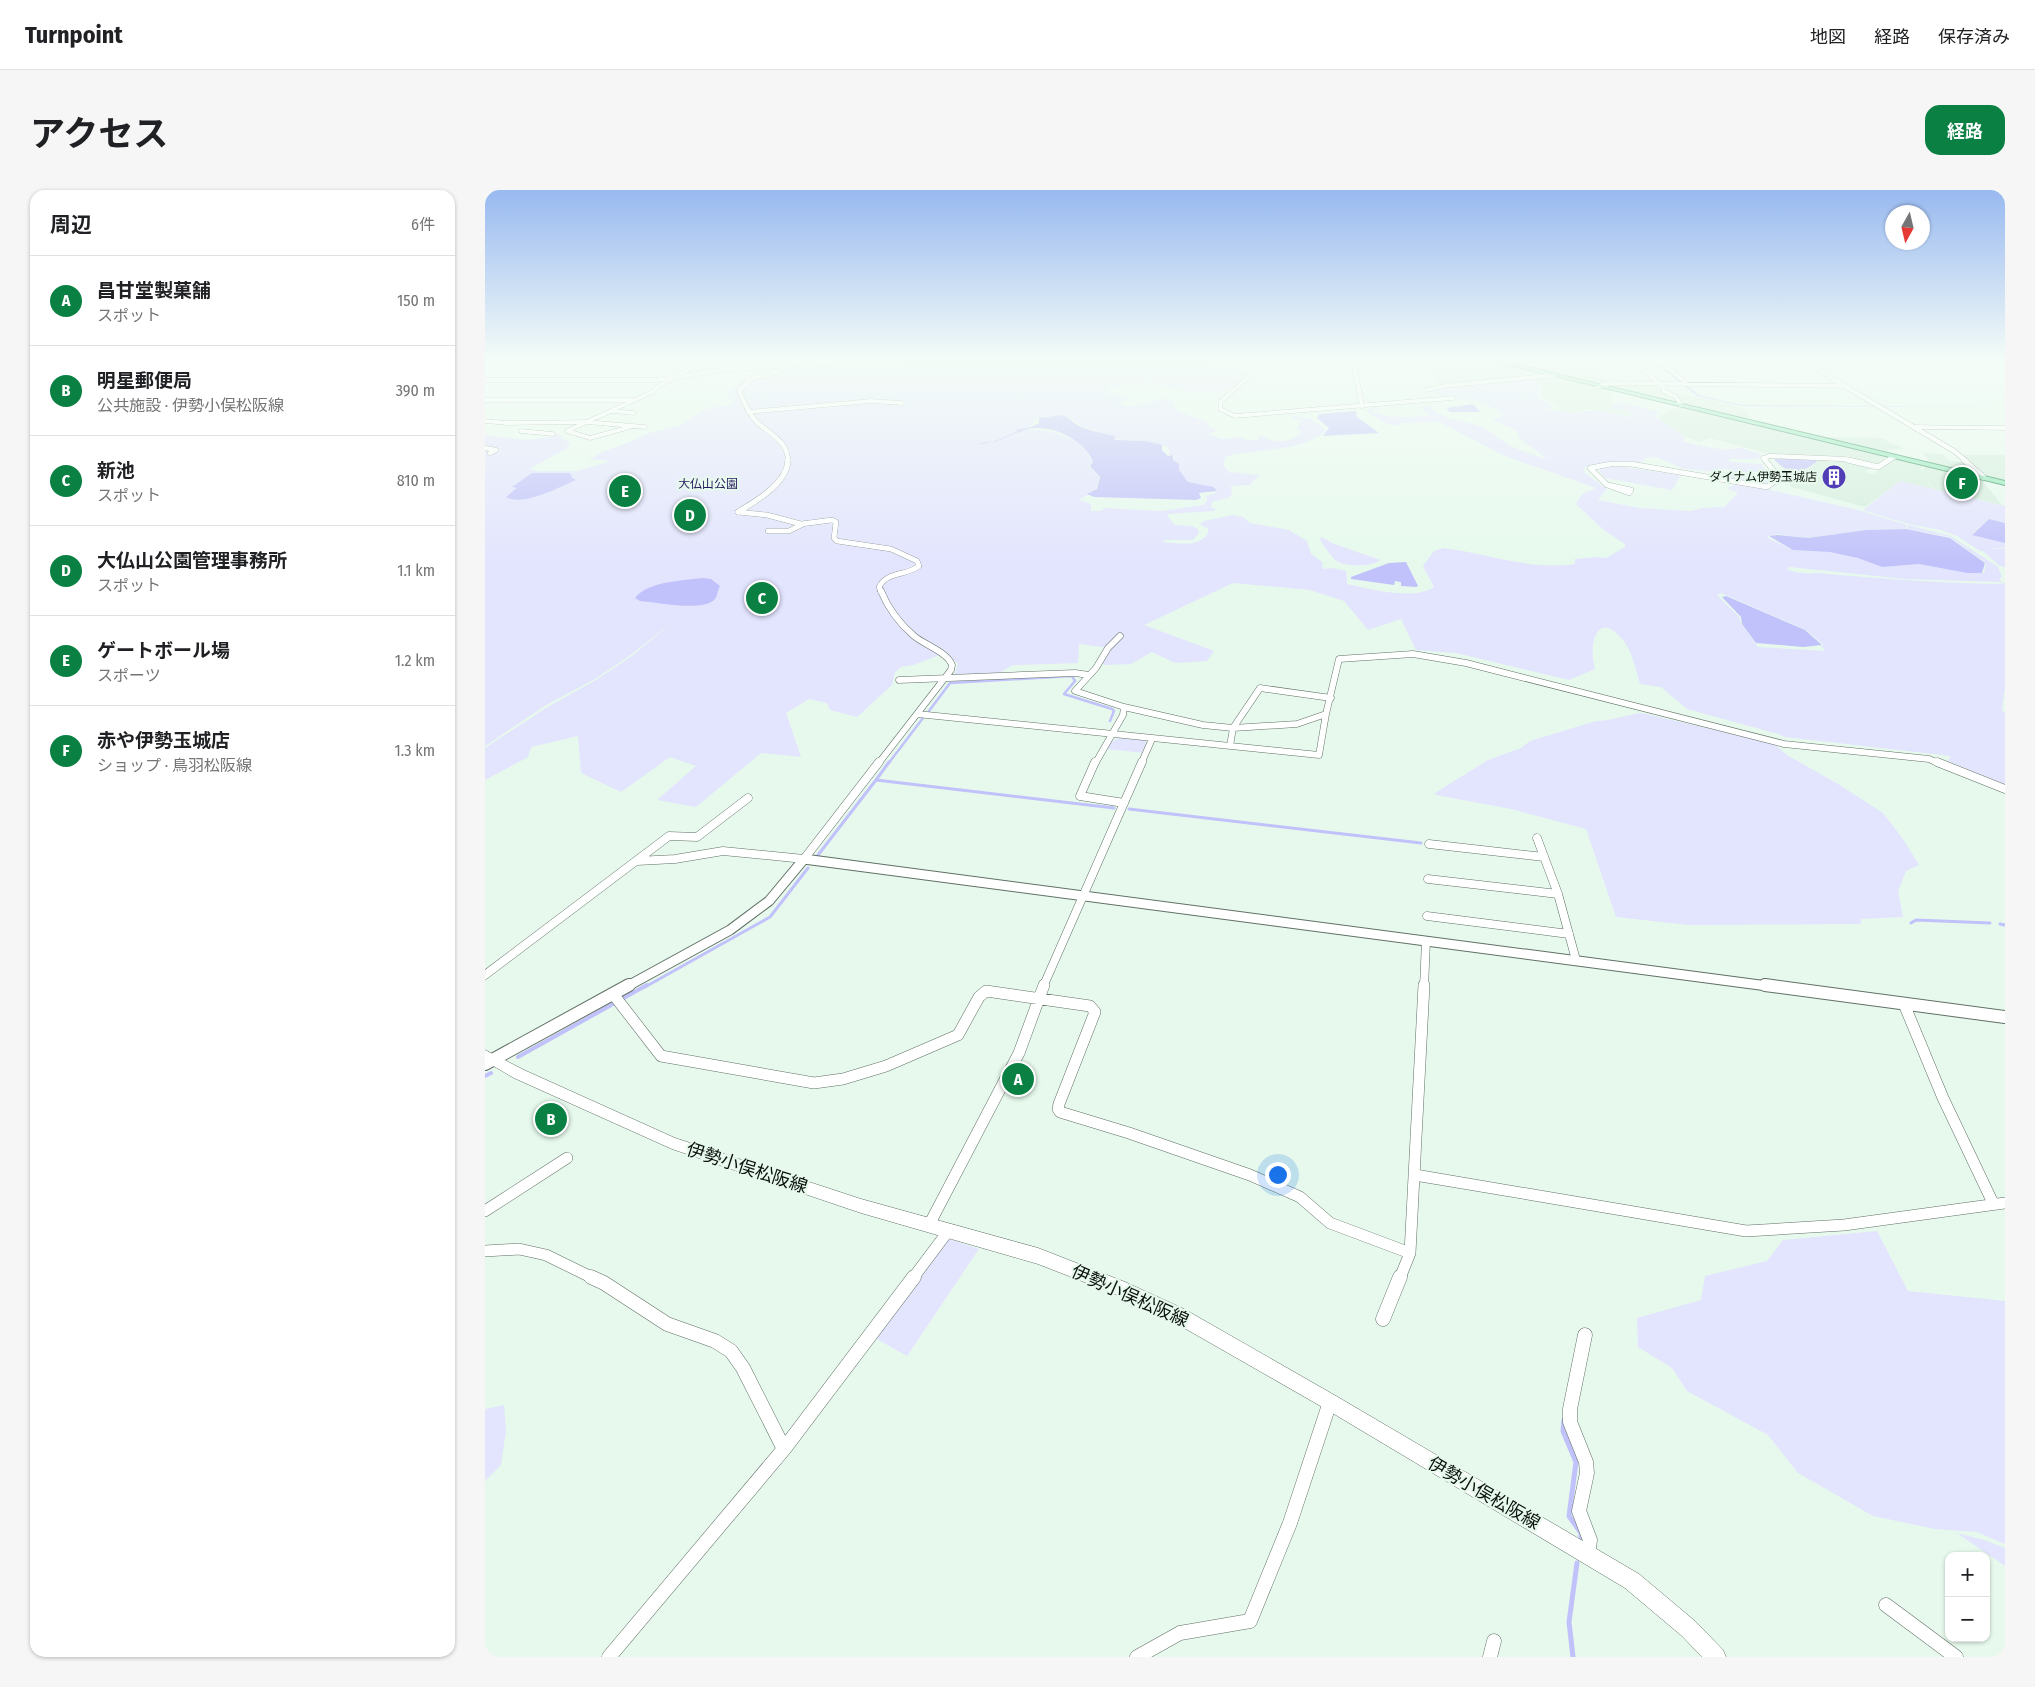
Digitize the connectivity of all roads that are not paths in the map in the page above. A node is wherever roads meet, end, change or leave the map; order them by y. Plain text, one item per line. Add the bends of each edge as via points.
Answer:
1 (552, 428) edge
2 (572, 428) edge
3 (625, 428) edge
4 (644, 428) edge
5 (765, 428) edge
6 (1779, 428) edge
7 (1914, 428) edge
8 (521, 432) dead end
9 (639, 433) dead end
10 (540, 434) junction
11 (553, 434) dead end
12 (485, 448) edge
13 (490, 453) dead end
14 (1770, 456) joint
15 (1894, 456) junction
16 (1983, 477) junction
17 (2005, 483) edge
18 (1607, 485) dead end
19 (738, 512) joint
20 (800, 523) junction
21 (770, 530) dead end
22 (1120, 636) dead end
23 (1089, 675) junction
24 (946, 679) junction
25 (899, 680) dead end
26 (1331, 698) junction
27 (1124, 707) junction
28 (917, 714) junction
29 (1326, 714) junction
30 (1233, 728) junction
31 (1113, 734) junction
32 (1153, 739) junction
33 (1230, 746) junction
34 (2005, 789) edge
35 (748, 798) dead end
36 (1124, 803) junction
37 (1537, 838) dead end
38 (1429, 844) dead end
39 (1544, 857) junction
40 (805, 860) junction
41 (637, 861) junction
42 (1428, 879) dead end
43 (1558, 894) junction
44 (1084, 896) junction
45 (1427, 916) dead end
46 (1569, 934) junction
47 (1426, 941) junction
48 (1576, 960) junction
49 (485, 975) edge
50 (617, 999) junction
51 (1039, 999) junction
52 (1904, 1004) junction
53 (2005, 1017) edge
54 (488, 1060) edge
55 (567, 1158) dead end
56 (1415, 1175) junction
57 (1993, 1203) junction
58 (2005, 1203) edge
59 (485, 1211) edge
60 (929, 1225) junction
61 (949, 1230) junction
62 (485, 1251) edge
63 (1410, 1253) junction
64 (1383, 1318) dead end
65 (1585, 1335) dead end
66 (1330, 1402) junction
67 (784, 1449) junction
68 (1588, 1555) junction
69 (1886, 1605) dead end
70 (1494, 1640) dead end
71 (609, 1657) edge
72 (1137, 1657) edge
73 (1489, 1657) edge
74 (1716, 1657) edge
75 (1956, 1657) edge

1 - 10 street
2 - 3 street via 567,431 590,438
4 - 9 street
5 - 19 street via 783,443 788,461 771,488
6 - 15 main road
7 - 16 street via 1958,454
8 - 10 street
10 - 11 street
12 - 13 street via 496,450
14 - 15 street via 1843,459 1878,467
14 - 18 street via 1763,458 1773,470 1775,481 1767,488 1631,464 1590,468
15 - 16 main road
16 - 17 main road
19 - 20 street via 767,514
20 - 21 street via 785,531
20 - 24 street via 835,521 834,538 837,541 891,549 919,563 915,570 885,579 879,587 903,625 950,661 951,670
22 - 23 street
23 - 24 street
23 - 27 street via 1075,690 1077,693
24 - 25 street
24 - 28 street
26 - 29 street
26 - 30 street via 1260,688
26 - 34 street via 1338,663 1342,658 1430,655 1784,744 1929,760
27 - 30 street via 1203,725
27 - 31 street
28 - 31 street
28 - 40 street
29 - 30 street via 1297,724
29 - 33 street via 1319,755
30 - 33 street
31 - 32 street
31 - 36 street via 1080,796
32 - 33 street
32 - 36 street
35 - 41 street via 697,837 669,836
36 - 44 street
37 - 39 street
38 - 39 street
39 - 43 street
40 - 41 street via 723,851
40 - 44 street
40 - 50 street via 769,900 745,920
41 - 49 street
42 - 43 street
43 - 46 street
44 - 47 street
44 - 51 street
45 - 46 street
46 - 48 street
47 - 48 street
47 - 56 street
48 - 52 street
50 - 51 street via 661,1056 814,1084 886,1066 958,1035 979,997 986,992
50 - 54 street
51 - 60 street via 1019,1053
51 - 63 street via 1090,1006 1095,1012 1059,1104 1060,1112 1250,1175 1300,1197 1330,1224
52 - 53 street
52 - 57 street via 1943,1098
54 - 60 main road, 伊勢小俣松阪線 via 672,1143 861,1206
55 - 59 street
56 - 57 street via 1746,1231 1858,1225
56 - 63 street
57 - 58 street
60 - 61 main road, 伊勢小俣松阪線
61 - 66 main road, 伊勢小俣松阪線 via 1038,1256 1119,1288 1178,1315
61 - 67 street
62 - 67 street via 519,1249 547,1255 604,1283 667,1324 715,1341 731,1351
63 - 64 street
65 - 68 street via 1570,1409 1571,1422 1587,1467 1579,1511 1590,1540
66 - 68 main road, 伊勢小俣松阪線
66 - 72 street via 1289,1523 1250,1621 1180,1633
67 - 71 street
68 - 74 main road, 伊勢小俣松阪線 via 1632,1582 1669,1611
69 - 75 street
70 - 73 street

